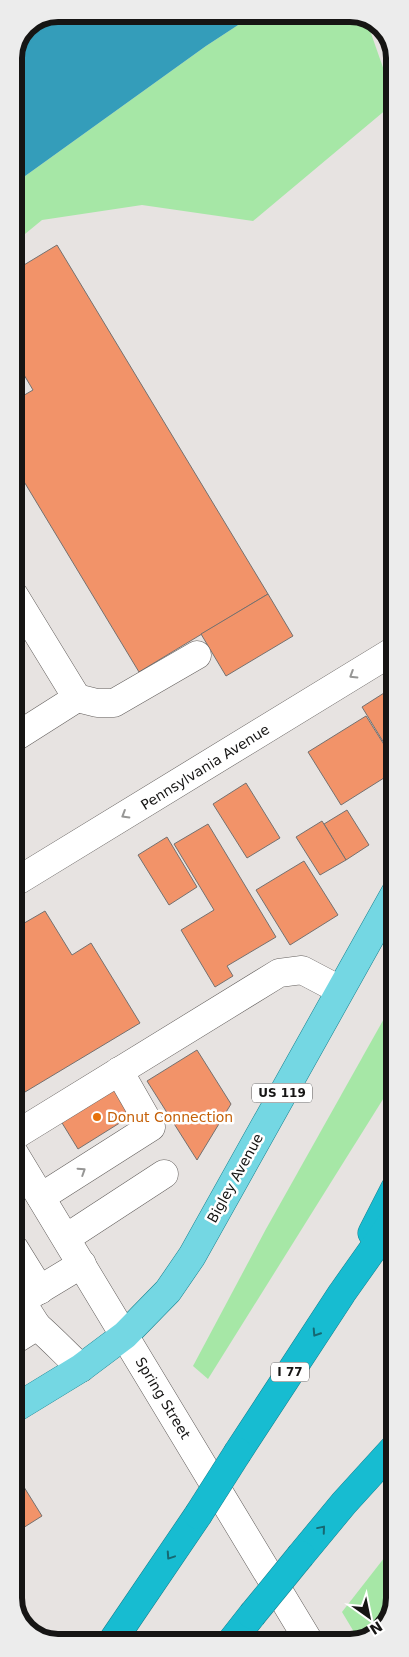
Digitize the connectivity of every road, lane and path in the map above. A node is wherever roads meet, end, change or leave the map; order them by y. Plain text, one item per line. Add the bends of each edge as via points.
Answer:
1 (23, 610) edge
2 (197, 654) dead end
3 (386, 656) edge
4 (77, 698) junction
5 (23, 732) edge
6 (23, 877) edge
7 (386, 909) edge
8 (340, 990) junction
9 (119, 1071) junction
10 (23, 1130) edge
11 (23, 1168) edge
12 (164, 1174) dead end
13 (41, 1197) junction
14 (386, 1206) edge
15 (386, 1231) edge
16 (66, 1238) junction
17 (82, 1264) junction
18 (342, 1292) junction
19 (23, 1295) edge
20 (23, 1302) edge
21 (125, 1335) junction
22 (81, 1368) junction
23 (23, 1403) edge
24 (386, 1443) edge
25 (386, 1458) edge
26 (344, 1503) junction
27 (117, 1634) edge
28 (237, 1634) edge
29 (305, 1634) edge

1 - 4 street
2 - 4 street via 114,703
3 -> 6 street, Pennsylvania Avenue
4 - 5 street
7 - 8 main road, Bigley Avenue / US 119
8 - 9 street via 302,970 278,973
8 - 21 main road, Bigley Avenue / US 119 via 192,1256 168,1292
9 - 10 street
13 -> 9 street via 151,1127
11 - 13 street, Spring Street
12 - 16 street
13 - 16 street, Spring Street
14 - 18 highway, I 77
15 - 18 highway
16 - 17 street, Spring Street
17 - 19 street
17 - 21 street, Spring Street
18 -> 27 highway, I 77, bridge
20 - 22 street via 28,1332 58,1344
21 - 22 main road, Bigley Avenue / US 119
21 - 29 street, Spring Street
22 - 23 main road, Bigley Avenue / US 119
24 - 26 highway
25 - 26 highway
28 -> 26 highway, bridge

